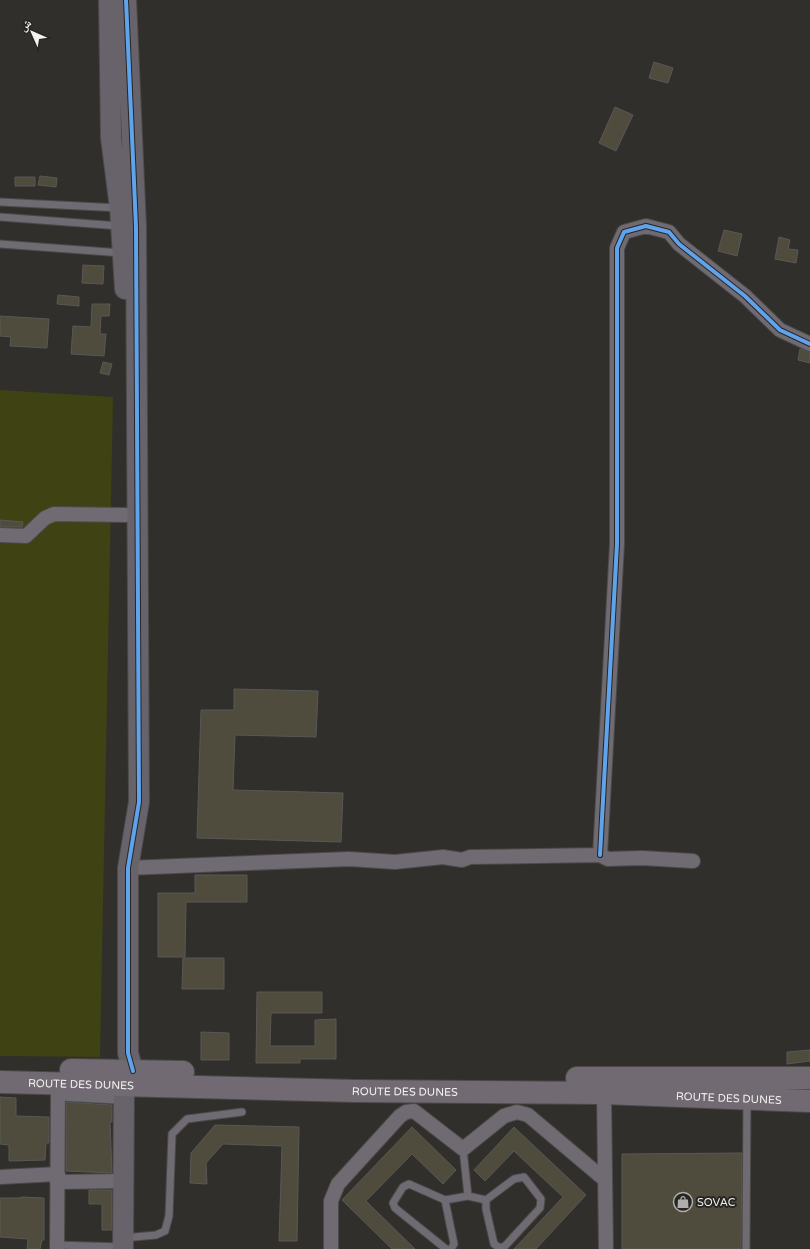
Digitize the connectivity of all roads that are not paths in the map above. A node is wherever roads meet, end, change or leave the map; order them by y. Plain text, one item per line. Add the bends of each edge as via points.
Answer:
1 (109, 0) edge
2 (126, 0) edge
3 (0, 202) edge
4 (0, 218) edge
5 (126, 220) junction
6 (0, 244) edge
7 (122, 253) junction
8 (810, 344) edge
9 (126, 515) junction
10 (0, 535) edge
11 (600, 855) junction
12 (693, 861) dead end
13 (128, 868) junction
14 (0, 1069) edge
15 (810, 1078) edge
16 (124, 1081) junction
17 (0, 1082) edge
18 (0, 1092) edge
19 (604, 1093) junction
20 (58, 1094) junction
21 (748, 1100) junction
22 (810, 1101) edge
23 (242, 1112) dead end
24 (463, 1149) junction
25 (0, 1177) edge
26 (58, 1178) junction
27 (604, 1180) junction
28 (124, 1181) junction
29 (468, 1196) junction
30 (445, 1200) junction
31 (486, 1200) junction
32 (123, 1244) edge
33 (57, 1247) edge
34 (331, 1249) edge
35 (446, 1249) edge
36 (451, 1249) edge
37 (606, 1249) edge
38 (746, 1249) edge

1 - 5 street via 112,138
2 - 5 street
3 - 5 lane
4 - 5 lane
5 - 7 street
5 - 13 street via 139,802
6 - 7 lane
7 - 9 street via 127,323
8 - 11 street via 780,330 745,296 679,244 669,232 646,226 624,232 617,248 617,544
9 - 10 street via 54,514 45,518 26,536
9 - 16 street via 127,795 116,872
11 - 12 street via 608,859
11 - 13 street via 470,857 462,860 444,857 395,862 349,859
13 - 16 street via 128,1053
14 - 16 main road, ROUTE DES DUNES
15 - 16 main road, ROUTE DES DUNES via 331,1077
16 - 17 main road, ROUTE DES DUNES
16 - 19 main road, ROUTE DES DUNES
16 - 20 street
16 - 28 street
18 - 20 street
19 - 21 main road, ROUTE DES DUNES
19 - 27 street
20 - 26 street
21 - 22 main road, ROUTE DES DUNES
21 - 38 lane
23 - 32 lane via 187,1119 178,1126 172,1134 169,1216 166,1231
24 - 27 street via 504,1116 517,1112 528,1115
24 - 29 lane
24 - 34 street via 414,1111 400,1116 338,1184 331,1201
25 - 26 street
26 - 28 street
26 - 33 street
27 - 37 street
28 - 32 street
29 - 30 lane
29 - 31 lane
30 - 35 lane via 409,1184 403,1187 393,1203 395,1208
30 - 36 lane via 454,1244
31 - 31 lane via 514,1179 524,1178 541,1198 540,1208 505,1246 500,1248 494,1244
32 - 33 lane

